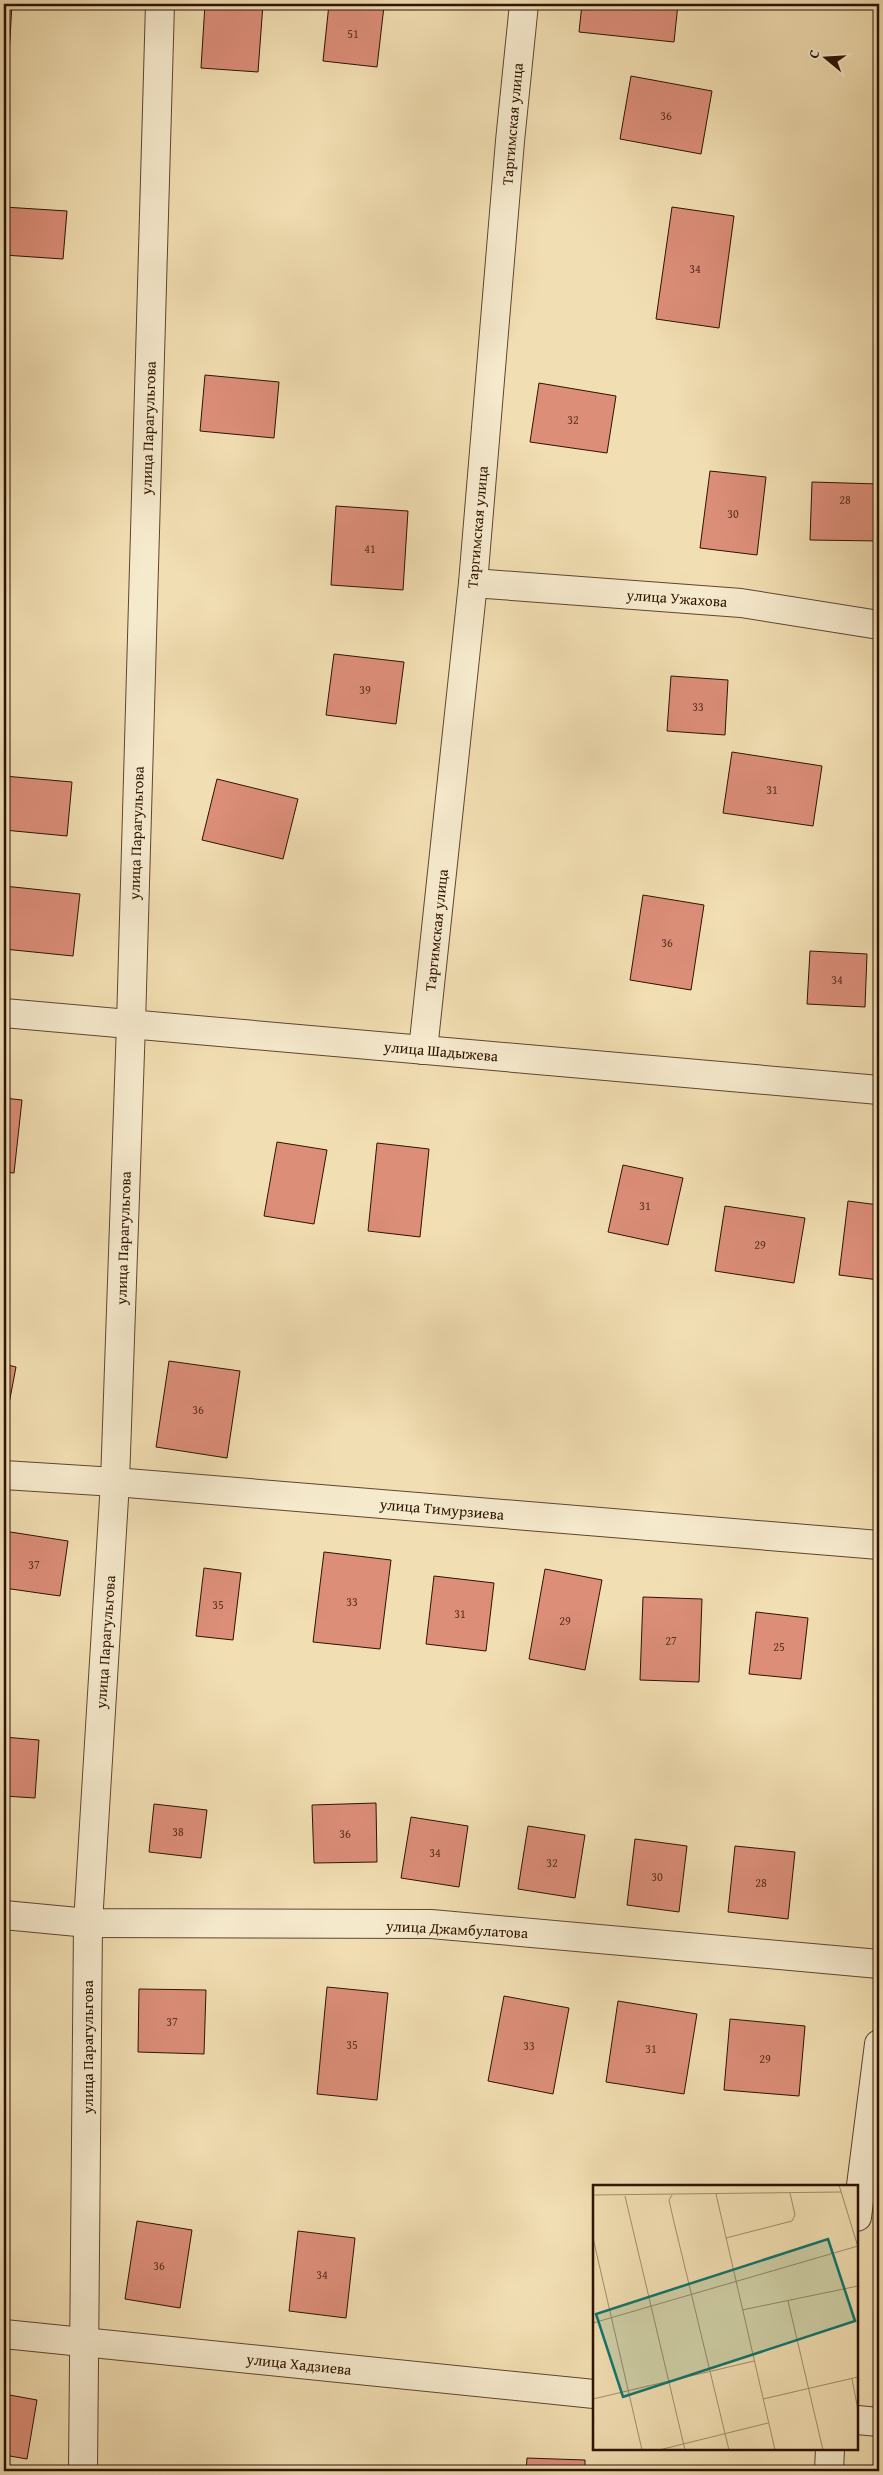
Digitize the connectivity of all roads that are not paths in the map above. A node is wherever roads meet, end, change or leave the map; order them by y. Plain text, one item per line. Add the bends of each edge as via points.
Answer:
1 (160, 4) edge
2 (524, 4) edge
3 (473, 583) junction
4 (879, 625) edge
5 (4, 1012) edge
6 (131, 1024) junction
7 (423, 1050) junction
8 (879, 1090) edge
9 (4, 1475) edge
10 (115, 1482) junction
11 (879, 1545) edge
12 (4, 1915) edge
13 (88, 1923) junction
14 (879, 1964) edge
15 (879, 2044) edge
16 (858, 2209) edge
17 (4, 2334) edge
18 (84, 2342) junction
19 (593, 2394) edge
20 (858, 2420) edge
21 (879, 2422) edge
22 (830, 2450) edge
23 (83, 2471) edge
24 (829, 2471) edge

1 - 6 street, улица Парагульгова
2 - 3 street, Таргимская улица
3 - 4 street, улица Ужахова via 741,603
3 - 7 street, Таргимская улица
5 - 6 street, улица Шадыжева
6 - 7 street, улица Шадыжева
6 - 10 street, улица Парагульгова
7 - 8 street, улица Шадыжева
9 - 10 street, улица Тимурзиева
10 - 11 street, улица Тимурзиева
10 - 13 street, улица Парагульгова
12 - 13 street, улица Джамбулатова
13 - 14 street, улица Джамбулатова via 431,1924
13 - 18 street, улица Парагульгова
15 - 16 street
17 - 18 street, улица Хадзиева
18 - 19 street, улица Хадзиева
18 - 23 street, улица Парагульгова
20 - 21 street
22 - 24 street

